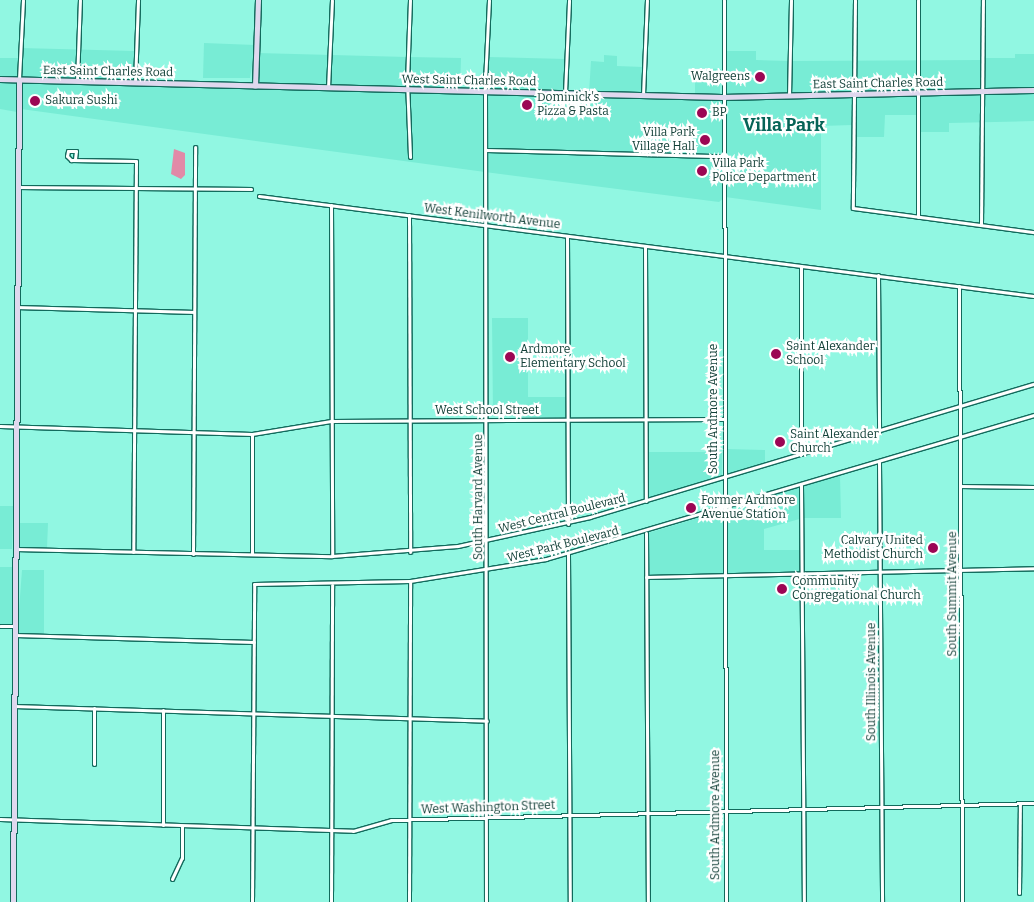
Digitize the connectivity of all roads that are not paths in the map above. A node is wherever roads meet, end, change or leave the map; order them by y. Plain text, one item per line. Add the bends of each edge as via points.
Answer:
1 (23, 0) edge
2 (80, 0) edge
3 (138, 0) edge
4 (258, 0) edge
5 (332, 0) edge
6 (410, 0) edge
7 (489, 0) edge
8 (569, 0) edge
9 (647, 0) edge
10 (724, 0) edge
11 (791, 0) edge
12 (855, 0) edge
13 (918, 0) edge
14 (983, 0) edge
15 (0, 79) edge
16 (19, 80) junction
17 (77, 82) junction
18 (135, 83) junction
19 (215, 85) joint
20 (255, 86) junction
21 (328, 88) junction
22 (408, 90) junction
23 (1034, 90) edge
24 (981, 91) junction
25 (486, 92) junction
26 (915, 93) junction
27 (565, 94) junction
28 (853, 94) junction
29 (643, 95) junction
30 (789, 96) junction
31 (722, 97) junction
32 (195, 147) dead end
33 (486, 150) junction
34 (410, 156) dead end
35 (722, 156) junction
36 (75, 159) dead end
37 (18, 186) junction
38 (135, 189) junction
39 (251, 189) dead end
40 (194, 190) junction
41 (259, 196) dead end
42 (331, 206) junction
43 (409, 216) junction
44 (918, 217) junction
45 (981, 225) junction
46 (487, 226) junction
47 (1034, 232) edge
48 (567, 236) junction
49 (645, 246) junction
50 (723, 256) junction
51 (801, 266) junction
52 (878, 275) junction
53 (959, 286) junction
54 (1034, 296) edge
55 (17, 307) junction
56 (135, 310) junction
57 (194, 312) junction
58 (1034, 384) edge
59 (960, 407) junction
60 (1034, 415) edge
61 (646, 419) junction
62 (723, 419) junction
63 (410, 420) junction
64 (487, 420) junction
65 (568, 420) junction
66 (331, 421) junction
67 (0, 426) edge
68 (16, 426) junction
69 (134, 431) junction
70 (879, 431) junction
71 (193, 432) junction
72 (252, 434) junction
73 (960, 437) junction
74 (801, 454) junction
75 (879, 462) junction
76 (723, 478) junction
77 (801, 485) junction
78 (961, 486) junction
79 (1034, 487) edge
80 (646, 501) junction
81 (724, 510) junction
82 (568, 524) junction
83 (646, 533) junction
84 (488, 541) junction
85 (16, 549) junction
86 (134, 552) junction
87 (410, 552) junction
88 (193, 554) junction
89 (252, 554) junction
90 (568, 554) junction
91 (332, 556) junction
92 (1034, 568) edge
93 (961, 570) junction
94 (488, 571) junction
95 (880, 572) junction
96 (802, 573) junction
97 (724, 575) junction
98 (646, 577) junction
99 (410, 581) junction
100 (332, 585) junction
101 (0, 626) edge
102 (15, 626) junction
103 (15, 635) junction
104 (254, 642) junction
105 (14, 706) junction
106 (94, 708) junction
107 (163, 710) junction
108 (253, 713) junction
109 (332, 716) junction
110 (410, 718) junction
111 (487, 722) junction
112 (94, 764) dead end
113 (1034, 803) edge
114 (1020, 804) junction
115 (962, 805) junction
116 (881, 807) junction
117 (803, 809) junction
118 (725, 811) junction
119 (648, 813) junction
120 (569, 815) junction
121 (487, 817) junction
122 (0, 818) edge
123 (13, 819) junction
124 (409, 819) junction
125 (163, 825) junction
126 (182, 826) junction
127 (252, 828) junction
128 (331, 830) junction
129 (172, 879) dead end
130 (1020, 893) dead end
131 (13, 902) edge
132 (252, 902) edge
133 (331, 902) edge
134 (409, 902) edge
135 (486, 902) edge
136 (570, 902) edge
137 (648, 902) edge
138 (726, 902) edge
139 (804, 902) edge
140 (882, 902) edge
141 (962, 902) edge

1 - 16 street
2 - 17 street
3 - 18 street
4 - 20 main road
5 - 21 street
6 - 22 street
7 - 25 street, South Harvard Avenue
8 - 27 street
9 - 29 street
10 - 31 street, South Ardmore Avenue
11 - 30 street
12 - 28 street
13 - 26 street
14 - 24 street
15 - 16 main road, East Saint Charles Road
16 - 17 main road, East Saint Charles Road
16 - 37 main road
17 - 18 main road, East Saint Charles Road
18 - 19 main road, East Saint Charles Road
19 - 20 main road, West Saint Charles Road
20 - 21 main road, West Saint Charles Road
21 - 22 main road, West Saint Charles Road
22 - 25 main road, West Saint Charles Road
22 - 34 street
23 - 24 main road, East Saint Charles Road
24 - 26 main road, East Saint Charles Road
24 - 45 street
25 - 27 main road, West Saint Charles Road
25 - 33 street, South Harvard Avenue
26 - 28 main road, East Saint Charles Road
26 - 44 street
27 - 29 main road, West Saint Charles Road
28 - 30 main road, East Saint Charles Road
28 - 44 street via 853,208
29 - 31 main road, West Saint Charles Road
30 - 31 main road, East Saint Charles Road
31 - 35 street, South Ardmore Avenue
32 - 40 street
33 - 35 street
33 - 46 street, South Harvard Avenue
35 - 50 street, South Ardmore Avenue
36 - 38 street via 136,161
37 - 38 street
37 - 55 main road
38 - 40 street
38 - 56 street
39 - 40 street
40 - 57 street
41 - 42 street, West Kenilworth Avenue
42 - 43 street, West Kenilworth Avenue
42 - 66 street
43 - 46 street, West Kenilworth Avenue
43 - 63 street
44 - 45 street
45 - 47 street
46 - 48 street, West Kenilworth Avenue
46 - 64 street, South Harvard Avenue
48 - 49 street, West Kenilworth Avenue
48 - 65 street
49 - 50 street, West Kenilworth Avenue
49 - 61 street
50 - 51 street, West Kenilworth Avenue
50 - 62 street, South Ardmore Avenue
51 - 52 street, West Kenilworth Avenue
51 - 74 street
52 - 53 street, West Kenilworth Avenue
52 - 70 street
53 - 54 street, West Kenilworth Avenue
53 - 59 street, South Summit Avenue
55 - 56 street
55 - 68 main road
56 - 57 street
56 - 69 street
57 - 71 street
58 - 59 street, West Central Boulevard
59 - 70 street, West Central Boulevard
59 - 73 street, South Summit Avenue
60 - 73 street, West Park Boulevard
61 - 62 street, West School Street
61 - 65 street, West School Street
61 - 80 street
62 - 76 street, South Ardmore Avenue
63 - 64 street, West School Street
63 - 66 street, West School Street
63 - 87 street
64 - 65 street, West School Street
64 - 84 street, South Harvard Avenue
65 - 82 street
66 - 72 street, West School Street
66 - 91 street
67 - 68 street, West School Street
68 - 69 street, West School Street
68 - 85 main road
69 - 71 street, West School Street
69 - 86 street
70 - 74 street, West Central Boulevard
71 - 72 street, West School Street
71 - 88 street
72 - 89 street
73 - 75 street, West Park Boulevard
73 - 78 street, South Summit Avenue
74 - 76 street, West Central Boulevard
75 - 77 street, West Park Boulevard
75 - 95 street, South Illinois Avenue
76 - 80 street, West Central Boulevard
76 - 81 street, South Ardmore Avenue
77 - 81 street, West Park Boulevard
77 - 96 street
78 - 79 street
78 - 93 street, South Summit Avenue
80 - 82 street, West Central Boulevard
81 - 83 street, West Park Boulevard
81 - 97 street, South Ardmore Avenue
82 - 84 street, West Central Boulevard
83 - 90 street, West Park Boulevard
83 - 98 street
84 - 87 street, West Central Boulevard
84 - 94 street, South Harvard Avenue
85 - 86 street, West Central Boulevard
85 - 102 main road
86 - 88 street, West Central Boulevard
87 - 91 street, West Central Boulevard
88 - 89 street, West Central Boulevard
89 - 91 street, West Central Boulevard
90 - 94 street, West Park Boulevard
90 - 120 street
92 - 93 street
93 - 95 street
93 - 115 street, South Summit Avenue
94 - 99 street, West Park Boulevard
94 - 111 street, South Harvard Avenue
95 - 96 street
95 - 116 street, South Illinois Avenue
96 - 97 street
96 - 117 street
97 - 98 street
97 - 118 street, South Ardmore Avenue
98 - 119 street
99 - 100 street, West Park Boulevard
99 - 110 street
100 - 104 street, West Park Boulevard via 254,584
100 - 109 street
101 - 102 street
102 - 103 main road
103 - 104 street
103 - 105 main road
104 - 108 street
105 - 106 street
105 - 123 main road
106 - 107 street
106 - 112 street
107 - 108 street
107 - 125 street
108 - 109 street
108 - 127 street
109 - 110 street
109 - 128 street
110 - 111 street
110 - 124 street
111 - 121 street, South Harvard Avenue
113 - 114 street, West Washington Street
114 - 115 street, West Washington Street
114 - 130 street
115 - 116 street, West Washington Street
115 - 141 street, South Summit Avenue
116 - 117 street, West Washington Street
116 - 140 street, South Illinois Avenue
117 - 118 street, West Washington Street
117 - 139 street
118 - 119 street, West Washington Street
118 - 138 street, South Ardmore Avenue
119 - 120 street, West Washington Street
119 - 137 street
120 - 121 street, West Washington Street
120 - 136 street
121 - 124 street, West Washington Street
121 - 135 street, South Harvard Avenue
122 - 123 street, West Washington Street
123 - 125 street, West Washington Street
123 - 131 main road
124 - 128 street, West Washington Street via 384,820 358,830
124 - 134 street
125 - 126 street, West Washington Street
126 - 127 street, West Washington Street
126 - 129 street via 182,858
127 - 128 street, West Washington Street
127 - 132 street
128 - 133 street

